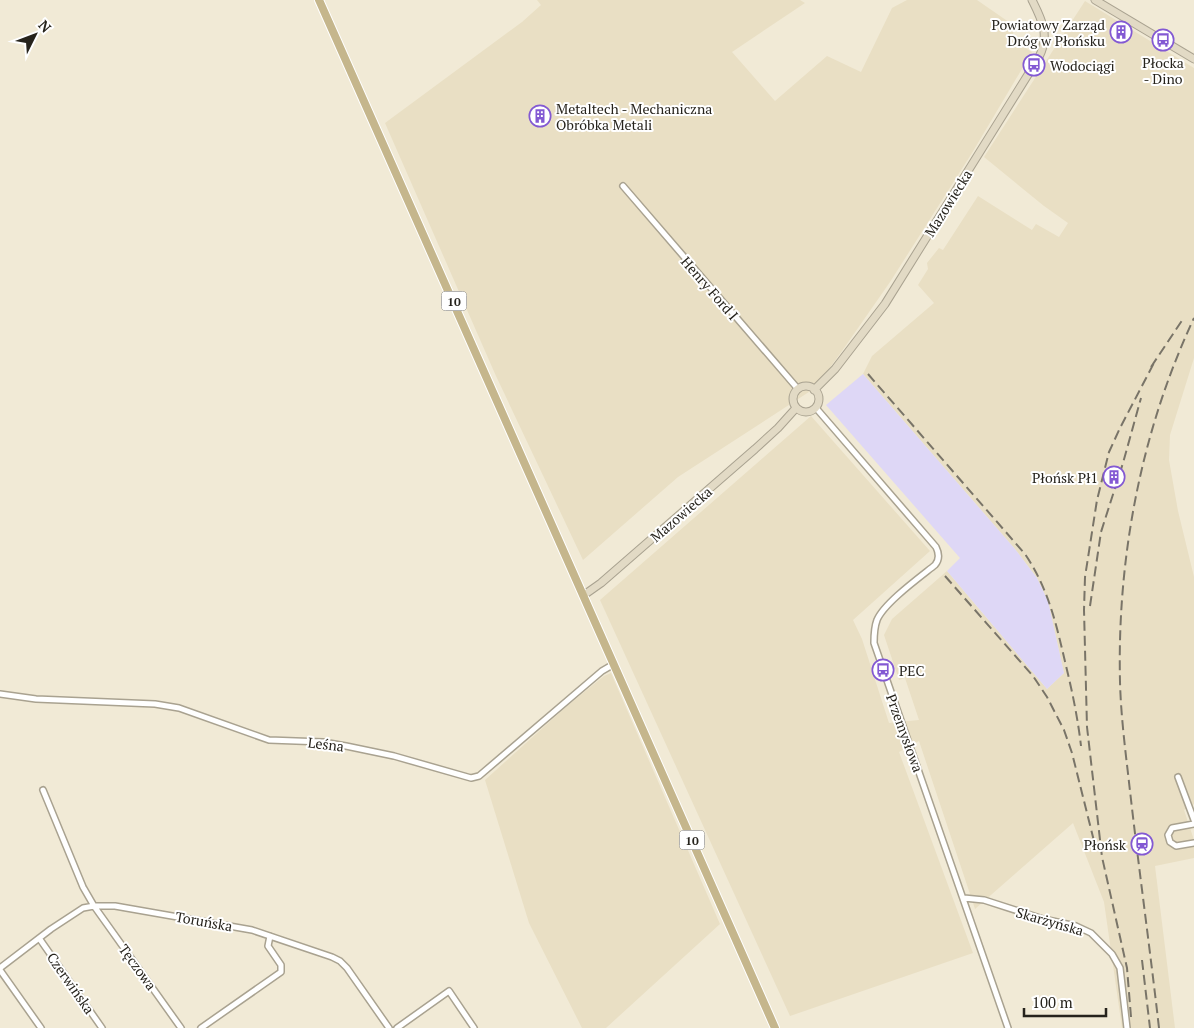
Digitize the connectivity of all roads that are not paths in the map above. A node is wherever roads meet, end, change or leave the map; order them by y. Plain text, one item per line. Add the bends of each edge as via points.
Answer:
1 (319, 0) edge
2 (1095, 0) edge
3 (1033, 1) edge
4 (1194, 59) edge
5 (623, 186) dead end
6 (798, 389) junction
7 (814, 390) junction
8 (796, 408) junction
9 (816, 408) junction
10 (584, 595) junction
11 (614, 664) junction
12 (0, 694) edge
13 (1178, 777) dead end
14 (43, 790) dead end
15 (1194, 822) edge
16 (1194, 843) edge
17 (964, 898) junction
18 (94, 906) junction
19 (270, 936) junction
20 (39, 938) junction
21 (0, 969) edge
22 (41, 1028) edge
23 (102, 1028) edge
24 (181, 1028) edge
25 (200, 1028) edge
26 (389, 1028) edge
27 (397, 1028) edge
28 (474, 1028) edge
29 (775, 1028) edge
30 (1008, 1028) edge
31 (1127, 1028) edge

1 - 10 main road, 10
2 - 4 street
3 - 7 street, Mazowiecka via 1045,32 1039,57 885,304 835,369
5 - 6 street, Henry Ford I
6 - 7 street via 805,386
6 - 8 street via 793,400
7 - 9 street via 818,399
8 - 9 street via 804,412
8 - 10 street, Mazowiecka via 748,456
9 - 17 street, Przemysłowa via 939,553 938,562 878,618 874,643
10 - 11 main road, 10
11 - 12 street, Leśna via 479,776 471,778 346,746 269,740 179,708
11 - 29 main road, 10
13 - 15 street
14 - 18 street, Tęczowa
15 - 16 street via 1172,828 1168,835 1176,846
17 - 30 street, Przemysłowa
17 - 31 street, Skarżyńska via 984,900 1076,926 1092,934 1112,954 1120,968
18 - 19 street, Toruńska via 115,906
18 - 20 street, Toruńska via 83,908
18 - 24 street, Tęczowa
19 - 25 street via 268,946 281,965 281,972
19 - 26 street, Toruńska via 340,961
20 - 21 street, Toruńska
20 - 23 street, Czerwińska
21 - 22 street
27 - 28 street via 449,991

